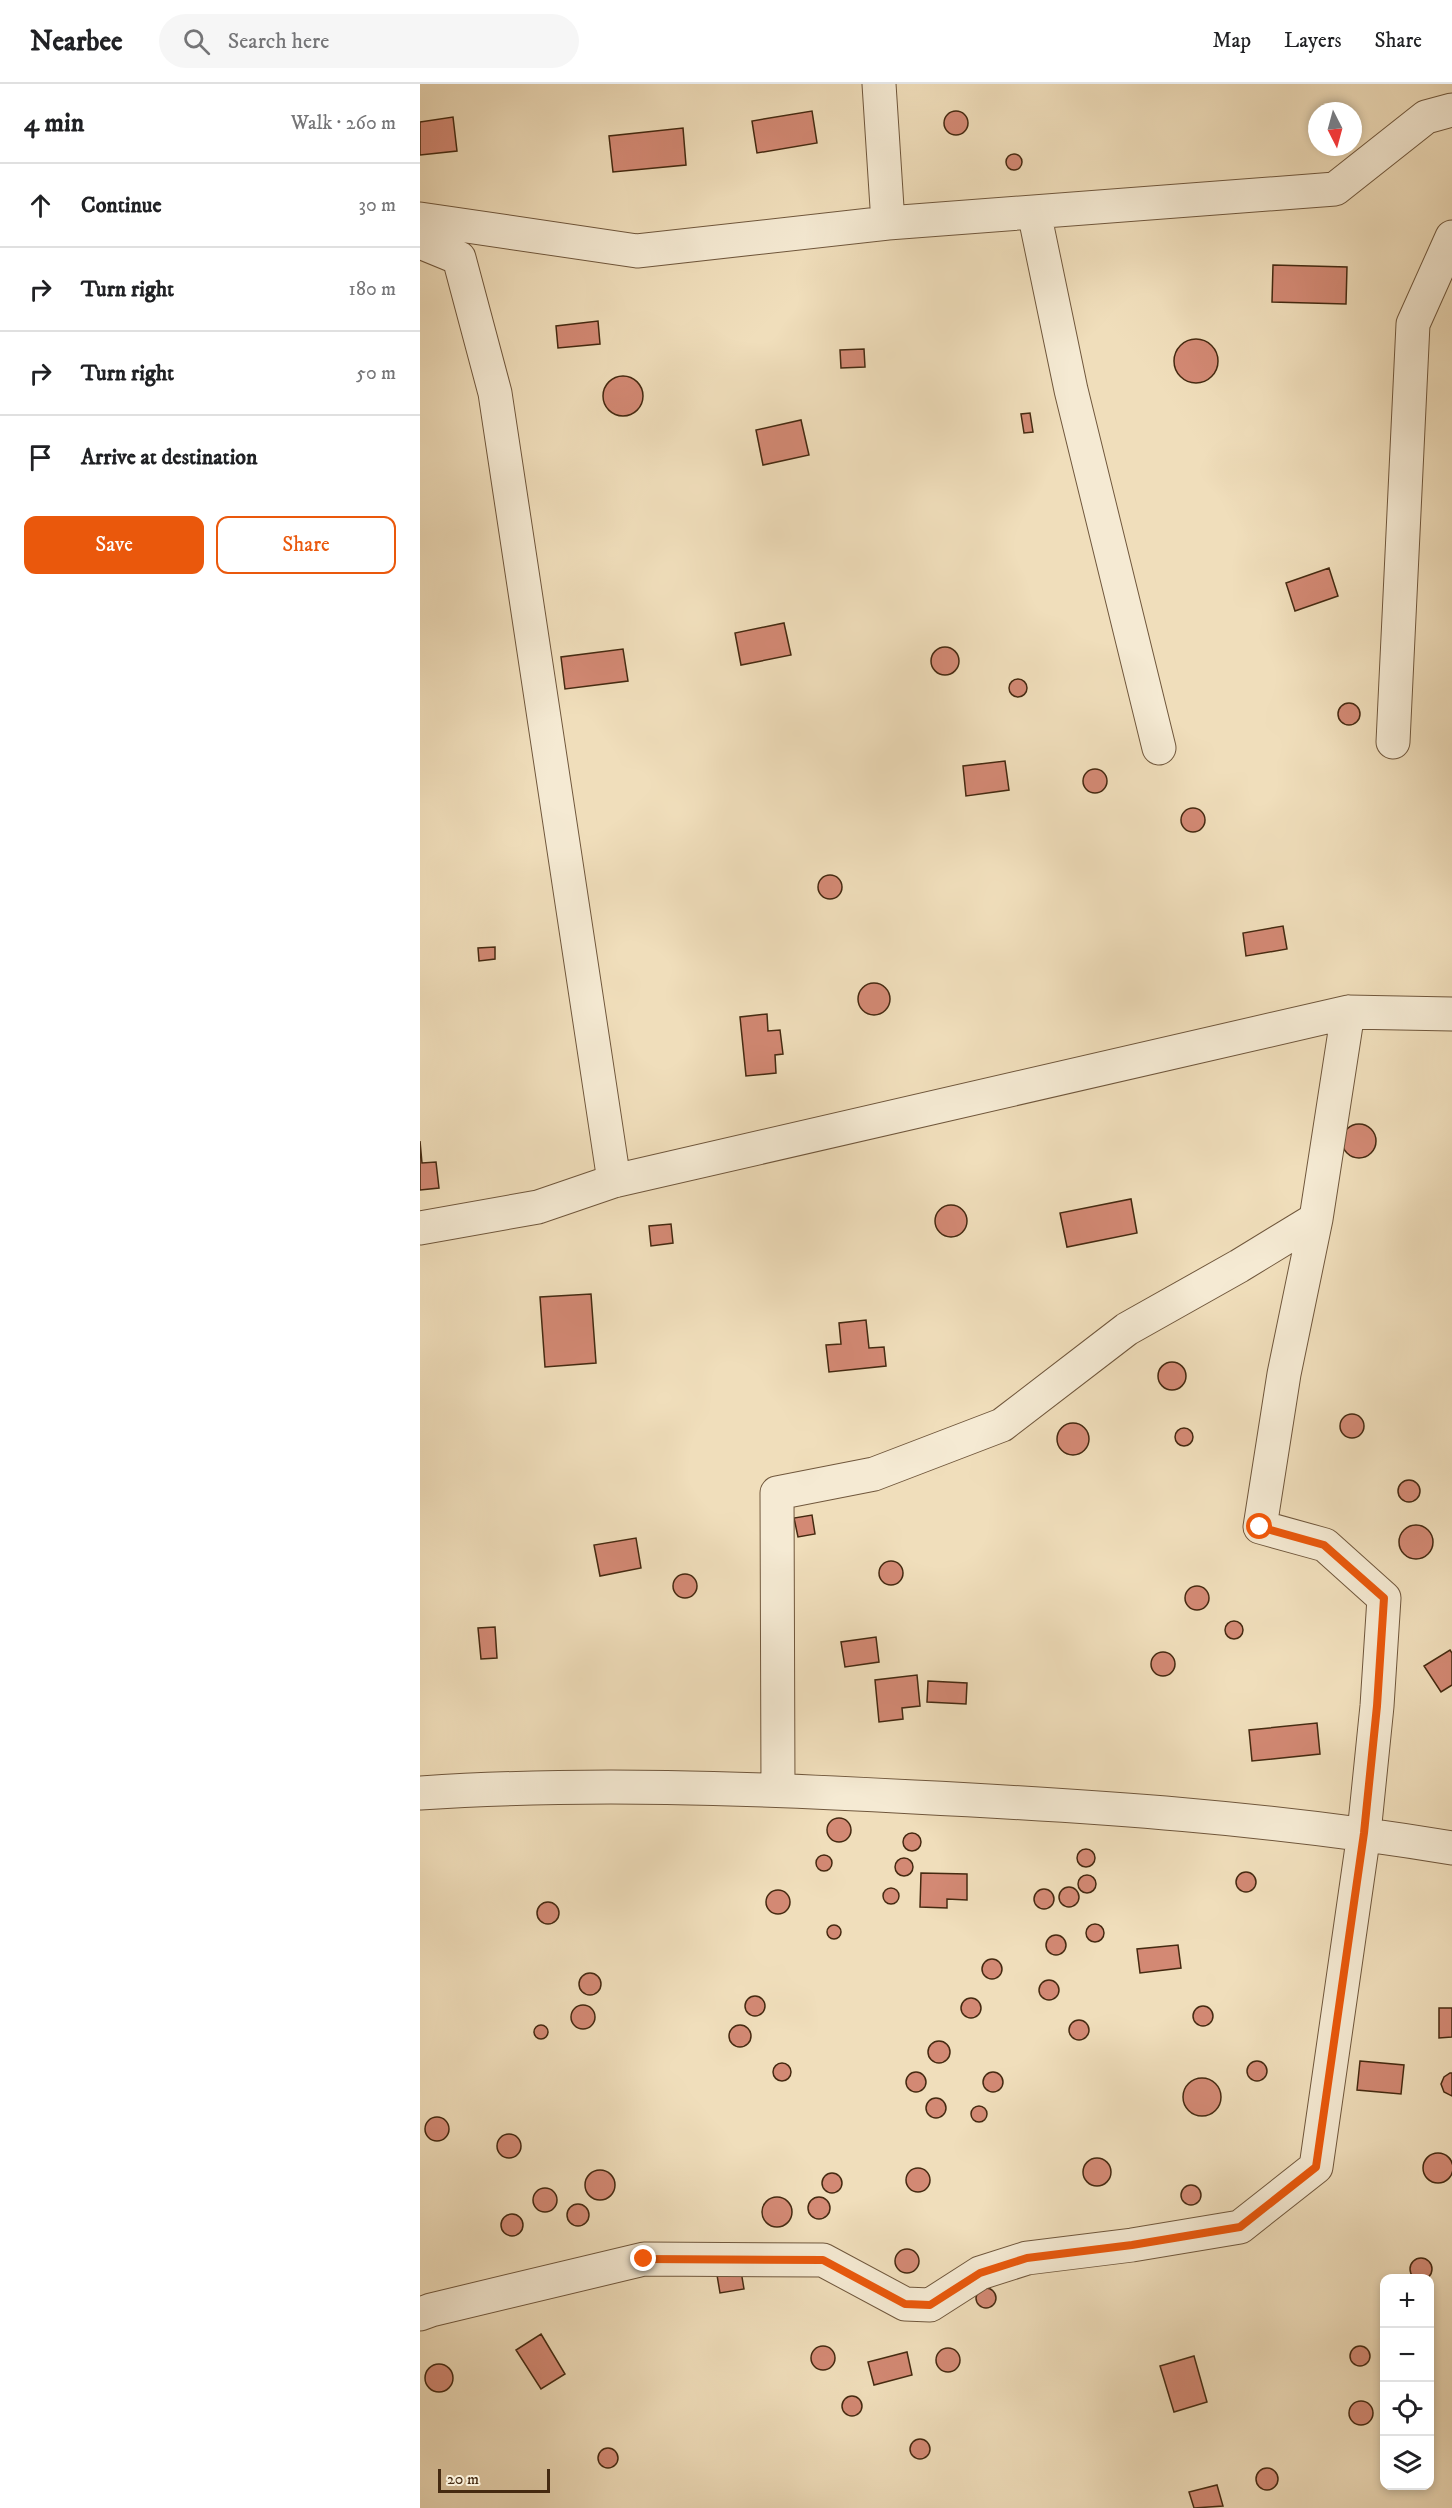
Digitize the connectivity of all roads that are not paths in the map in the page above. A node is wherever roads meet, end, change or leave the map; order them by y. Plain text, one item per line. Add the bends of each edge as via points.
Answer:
1 (879, 84) edge
2 (1452, 110) edge
3 (1034, 212) junction
4 (420, 219) edge
5 (888, 223) junction
6 (1452, 237) edge
7 (420, 242) edge
8 (1393, 742) dead end
9 (1159, 748) dead end
10 (1348, 1012) junction
11 (1452, 1014) edge
12 (614, 1181) junction
13 (1316, 1219) junction
14 (420, 1228) edge
15 (778, 1790) junction
16 (420, 1793) edge
17 (1364, 1833) junction
18 (1452, 1848) edge
19 (420, 2314) edge

1 - 5 street
2 - 3 street via 1426,117 1335,189
3 - 5 street
3 - 9 street via 1071,390
4 - 5 street via 637,251
6 - 8 street via 1413,324
7 - 12 street via 459,258 495,393
10 - 11 street
10 - 12 street
10 - 13 street
12 - 14 street via 538,1207
13 - 15 street via 1127,1329 1002,1425 874,1474 777,1493
13 - 17 street via 1284,1374 1260,1527 1324,1545 1384,1598
15 - 16 street via 697,1787
15 - 17 street via 1077,1805
17 - 18 street
17 - 19 street via 1316,2167 1240,2227 1027,2258 980,2273 930,2305 905,2304 823,2260 644,2259

